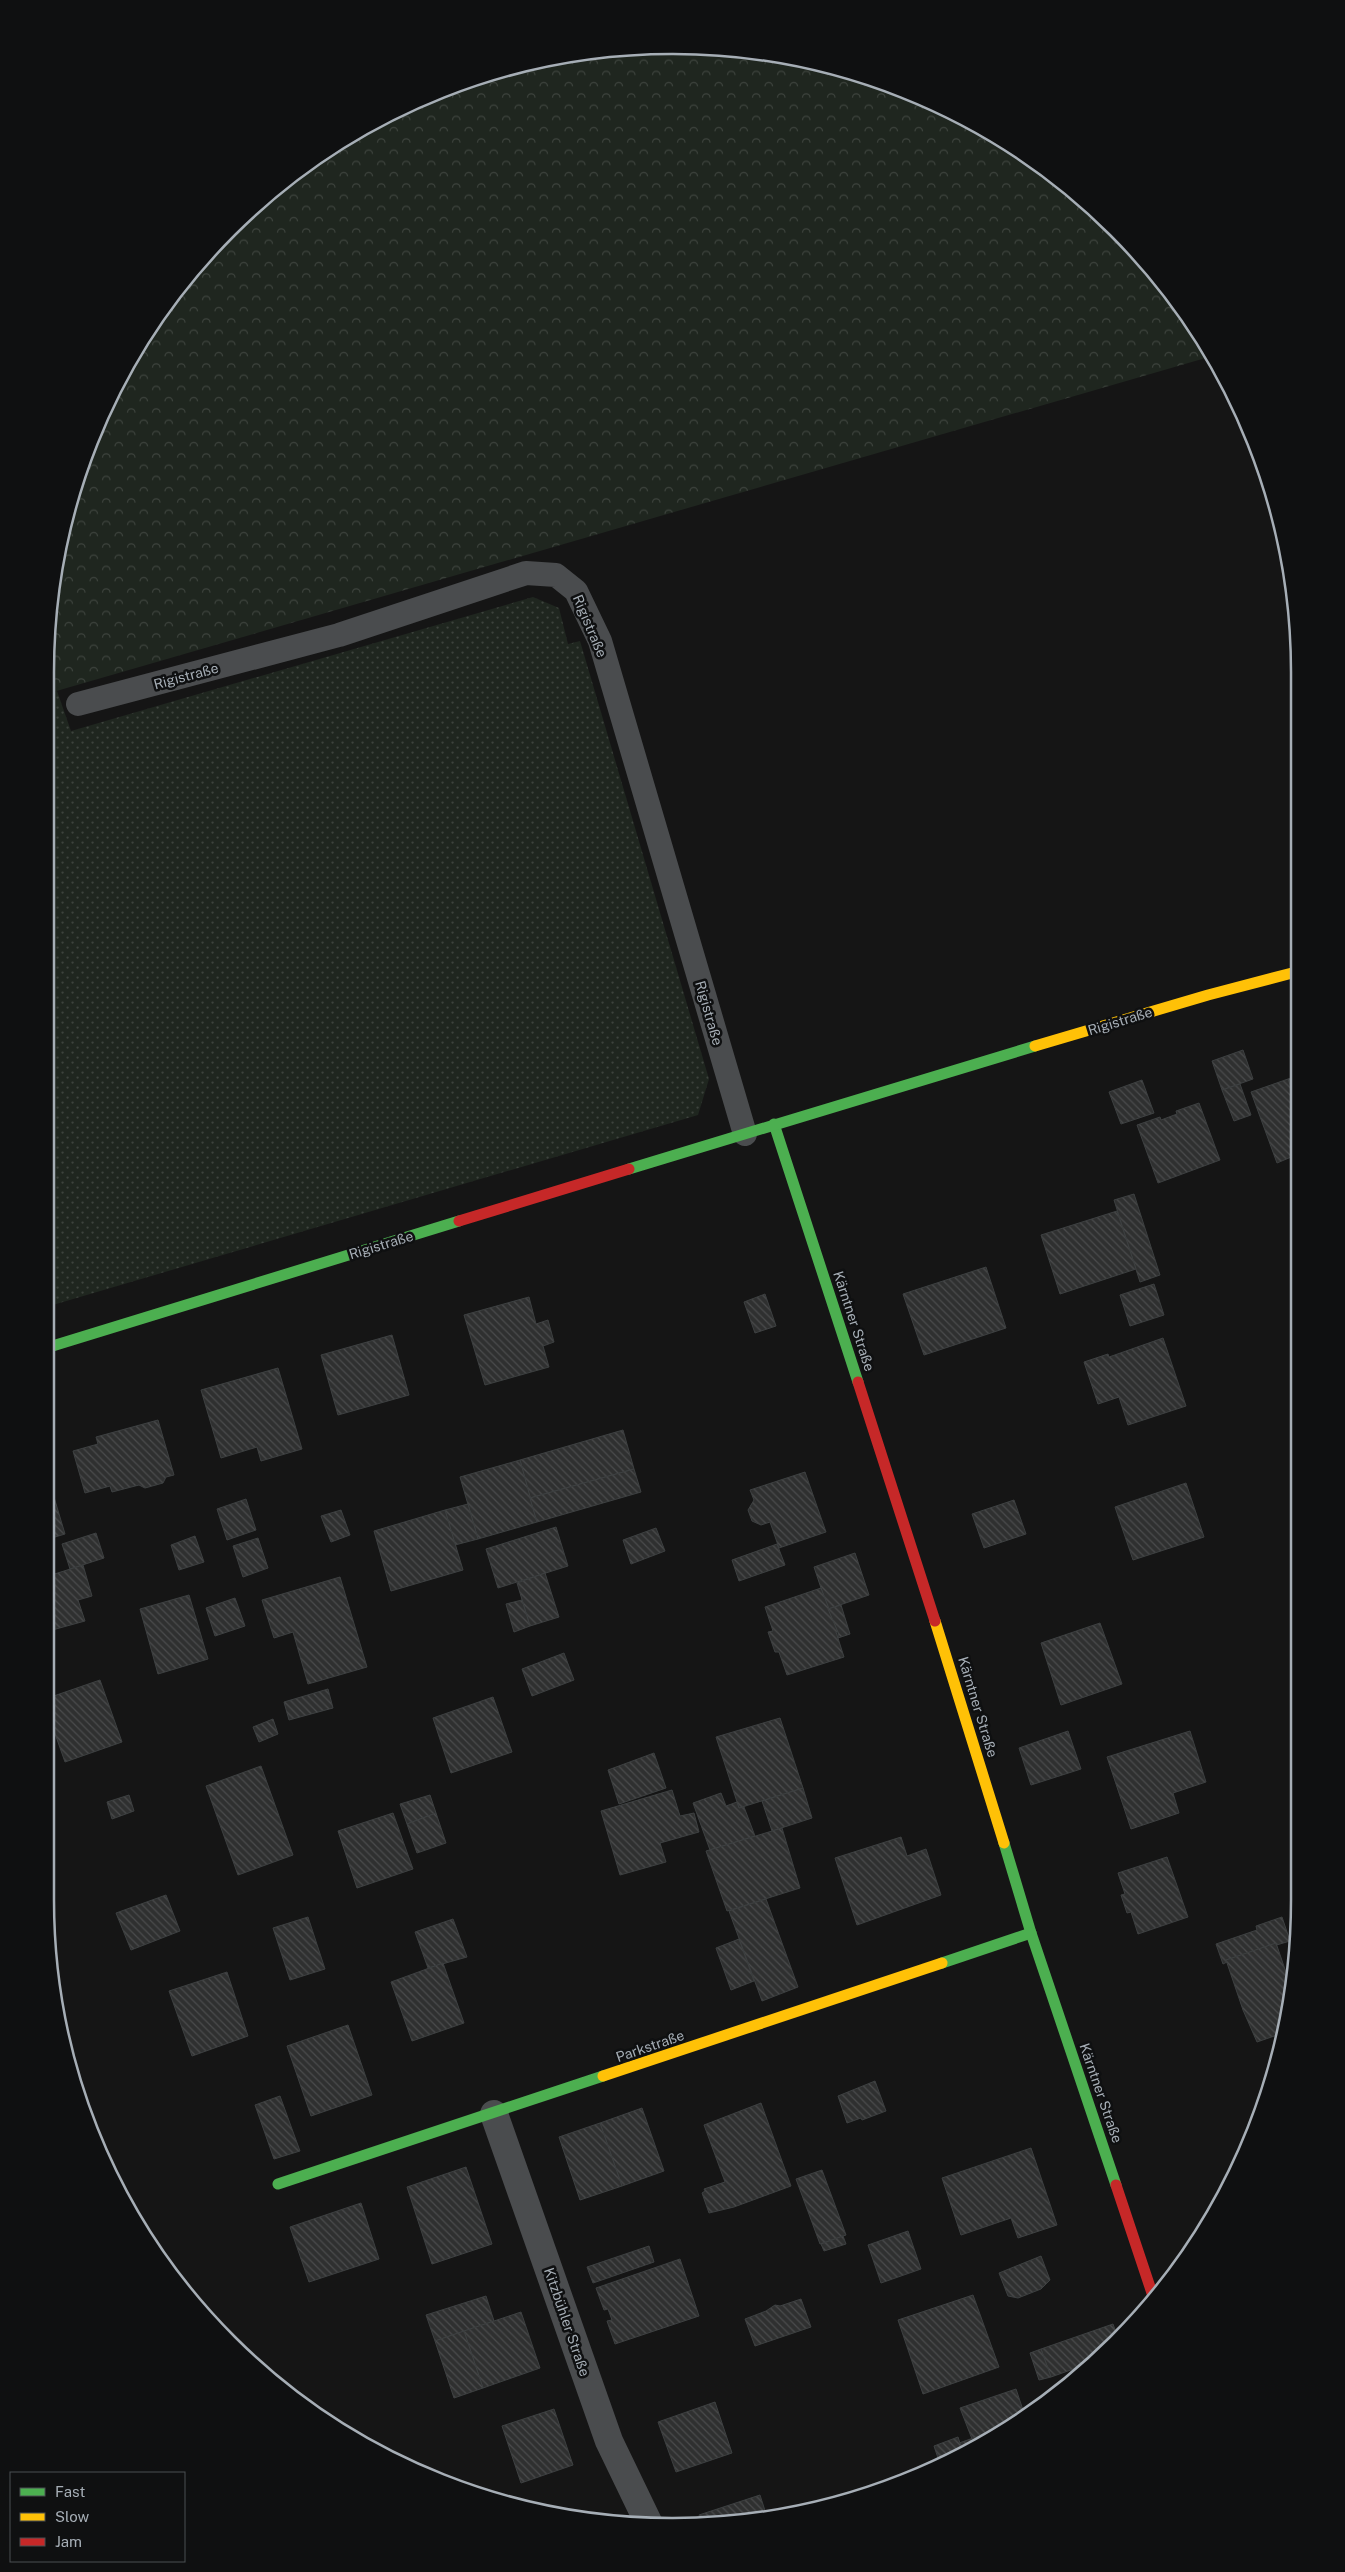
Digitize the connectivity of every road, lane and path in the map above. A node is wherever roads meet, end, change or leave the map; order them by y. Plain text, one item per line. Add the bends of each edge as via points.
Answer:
1 (78, 704) dead end
2 (1291, 973) edge
3 (774, 1124) junction
4 (745, 1134) junction
5 (54, 1346) edge
6 (1031, 1933) junction
7 (494, 2114) junction
8 (278, 2184) dead end
9 (1151, 2291) edge
10 (646, 2517) edge

1 - 4 lane, Rigistraße via 339,635 526,573 556,575 576,591 600,641
2 - 3 street, Rigistraße
3 - 4 street, Rigistraße
3 - 6 street, Kärntner Straße via 950,1667
4 - 5 street, Rigistraße
6 - 7 street, Parkstraße
6 - 9 street, Kärntner Straße
7 - 8 street, Parkstraße
7 - 10 street, Kitzbühler Straße via 609,2441

